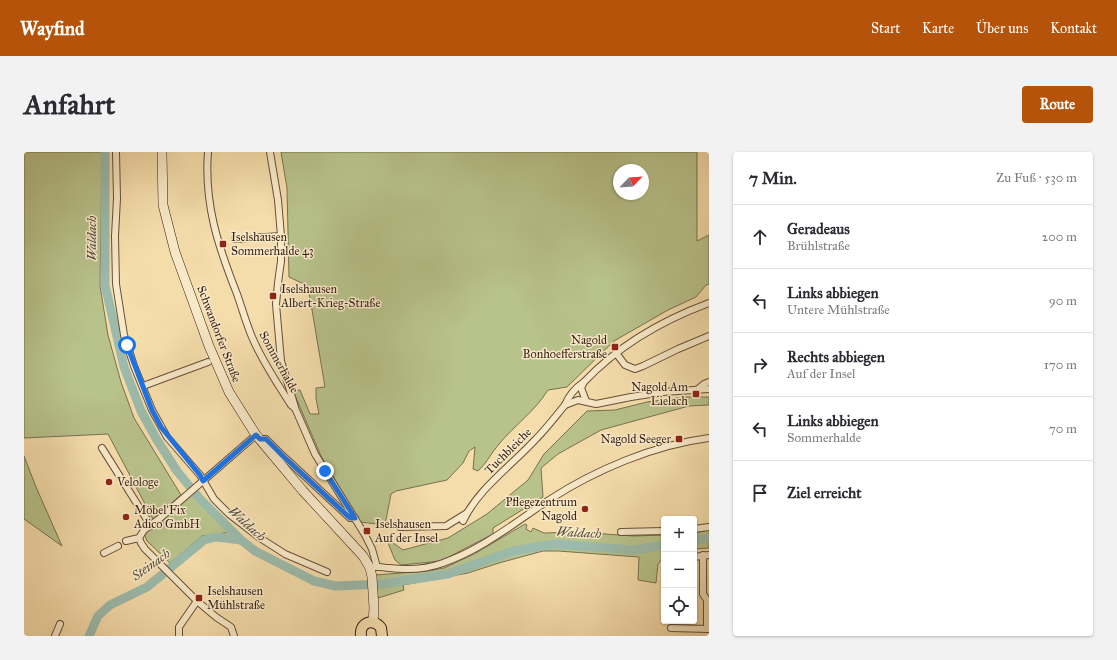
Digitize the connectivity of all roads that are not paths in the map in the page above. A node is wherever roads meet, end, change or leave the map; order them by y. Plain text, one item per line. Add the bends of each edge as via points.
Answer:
1 (116, 152) edge
2 (162, 152) edge
3 (208, 152) edge
4 (270, 152) edge
5 (281, 236) junction
6 (235, 239) dead end
7 (709, 303) edge
8 (709, 336) edge
9 (616, 353) junction
10 (208, 362) dead end
11 (584, 382) junction
12 (709, 382) edge
13 (143, 386) junction
14 (698, 389) junction
15 (709, 389) edge
16 (586, 401) junction
17 (565, 404) junction
18 (295, 408) junction
19 (258, 437) junction
20 (709, 438) edge
21 (102, 448) dead end
22 (201, 483) junction
23 (467, 512) junction
24 (355, 518) junction
25 (463, 521) dead end
26 (151, 526) junction
27 (400, 527) dead end
28 (709, 527) edge
29 (697, 529) edge
30 (661, 531) edge
31 (621, 532) dead end
32 (139, 538) junction
33 (126, 541) dead end
34 (118, 546) dead end
35 (104, 553) dead end
36 (706, 555) edge
37 (373, 567) junction
38 (327, 572) dead end
39 (197, 601) junction
40 (372, 622) junction
41 (60, 624) dead end
42 (671, 628) dead end
43 (708, 629) edge
44 (55, 636) edge
45 (179, 636) edge
46 (234, 636) edge
47 (361, 636) edge
48 (382, 636) edge

1 - 13 street via 116,284 124,335
2 - 19 main road, Schwandorfer Straße via 163,205 175,252 214,360 232,398
3 - 18 street, Sommerhalde via 206,173 209,204 223,261 244,311 251,336
4 - 5 street
5 - 6 street
5 - 18 street via 276,304 281,361
7 - 9 street, Tuchbleiche via 669,320
8 - 9 street via 635,369 625,365
9 - 11 street, Tuchbleiche
10 - 13 street
11 - 16 street via 582,388
11 - 17 street, Tuchbleiche via 574,390
12 - 14 street
13 - 22 street via 161,427 200,475
14 - 15 street
14 - 16 street via 596,404
16 - 17 street via 578,400
17 - 23 street, Tuchbleiche
18 - 24 street, Sommerhalde via 315,454
19 - 22 street
19 - 24 street via 266,439 350,518
19 - 37 main road, Schwandorfer Straße via 303,491
20 - 37 street via 663,448 606,469 550,499 477,548 440,564 411,568
21 - 26 street
22 - 26 street
22 - 38 street via 229,514 260,538 285,554
23 - 25 street, Tuchbleiche
23 - 27 street, Tuchbleiche via 446,526
24 - 37 street, Sommerhalde via 372,549 376,562
26 - 32 street via 144,530
28 - 29 street
30 - 31 street
32 - 33 street
32 - 39 street via 145,549
34 - 35 street
36 - 43 street via 703,594 707,600
37 - 40 main road, Schwandorfer Straße
39 - 45 street via 179,627
39 - 46 street via 231,627
40 - 47 main road via 363,626
40 - 48 main road via 379,625
41 - 44 street
42 - 43 street

